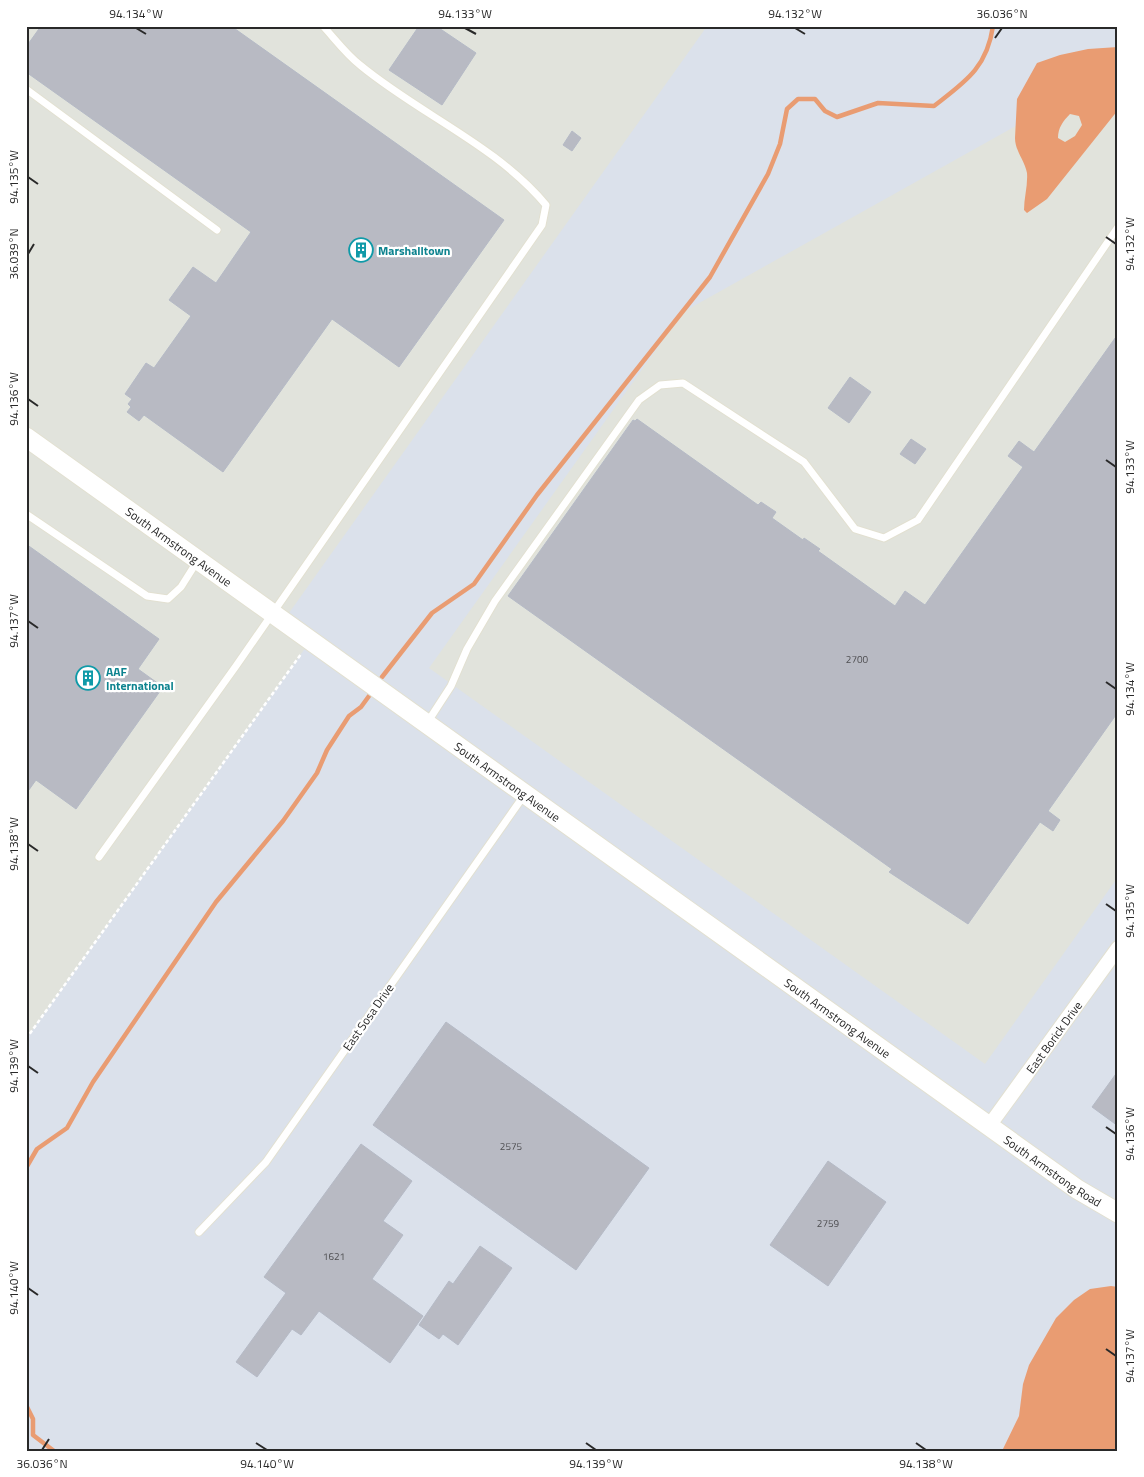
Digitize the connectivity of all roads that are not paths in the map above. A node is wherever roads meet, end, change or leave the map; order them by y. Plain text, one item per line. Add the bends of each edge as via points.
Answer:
1 (323, 26) edge
2 (26, 90) edge
3 (1118, 226) edge
4 (217, 230) dead end
5 (26, 437) edge
6 (26, 514) edge
7 (198, 560) junction
8 (273, 613) junction
9 (427, 724) junction
10 (526, 794) junction
11 (99, 857) dead end
12 (1118, 948) edge
13 (989, 1126) junction
14 (1118, 1213) edge
15 (199, 1232) dead end

1 - 8 lane via 359,65 495,159 532,189 546,205 542,225
2 - 4 lane
3 - 9 lane via 918,520 884,538 855,529 804,462 684,383 660,385 639,400 495,602
5 - 7 street, South Armstrong Avenue
6 - 7 lane via 147,596 168,599 182,587
7 - 8 street, South Armstrong Avenue
8 - 9 street, South Armstrong Avenue
8 - 11 lane
9 - 10 street, South Armstrong Avenue
10 - 13 street, South Armstrong Avenue
10 - 15 lane, East Sosa Drive via 266,1162
12 - 13 street, East Borick Drive
13 - 14 street, South Armstrong Road via 1077,1189

